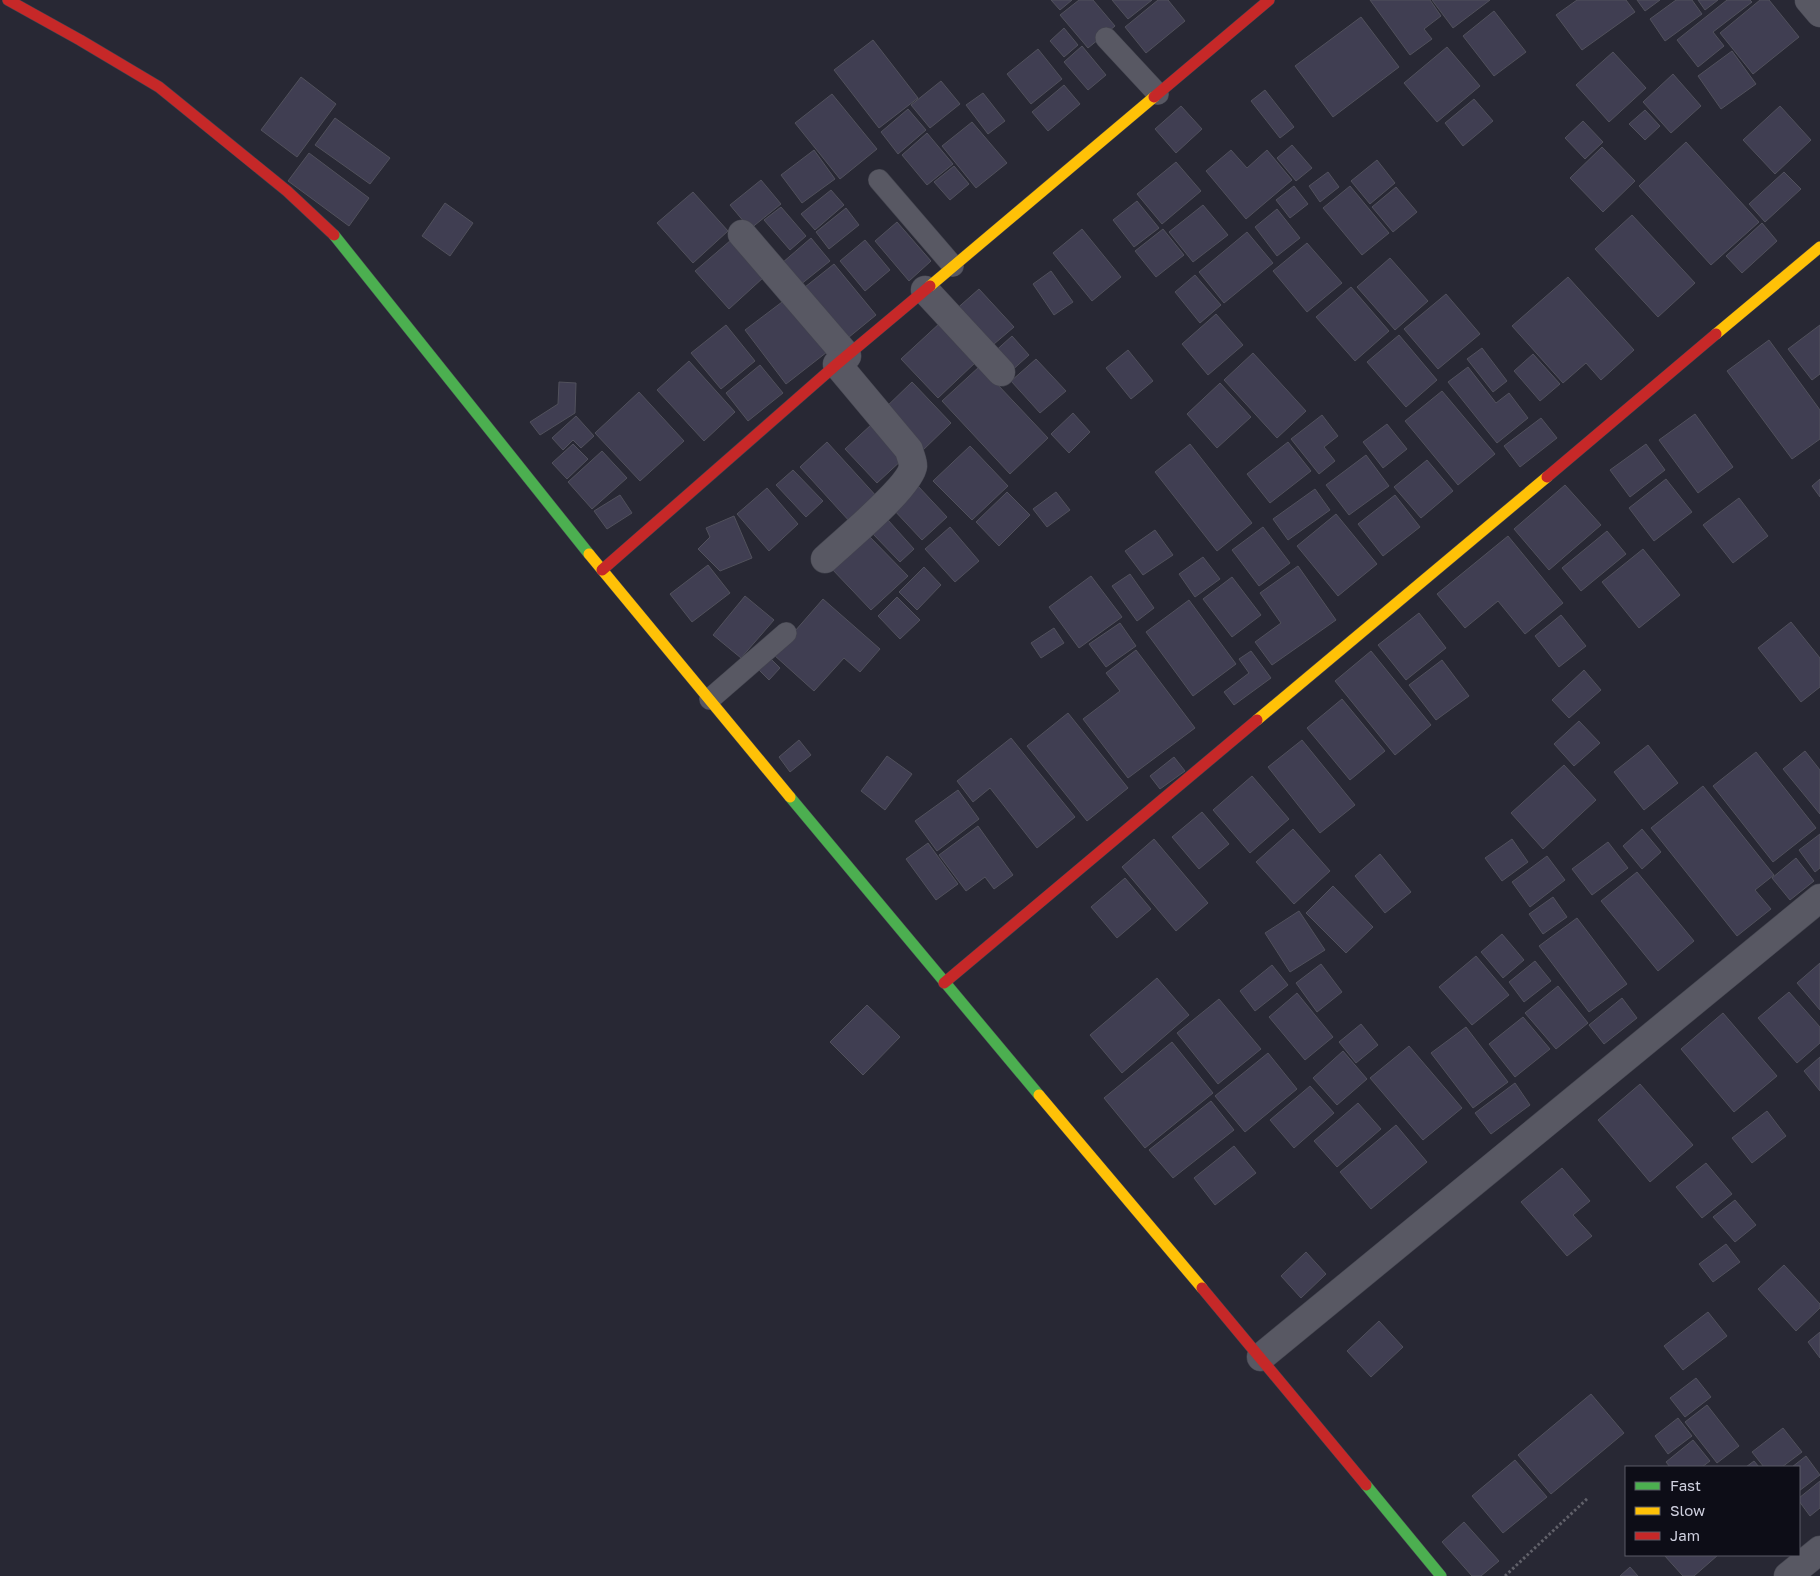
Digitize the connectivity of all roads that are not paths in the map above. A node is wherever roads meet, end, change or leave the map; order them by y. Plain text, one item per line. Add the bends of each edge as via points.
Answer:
1 (8, 0) edge
2 (1269, 0) edge
3 (1809, 0) edge
4 (1820, 13) edge
5 (1106, 38) dead end
6 (1158, 94) junction
7 (879, 180) dead end
8 (742, 234) dead end
9 (1820, 247) edge
10 (953, 266) junction
11 (925, 290) junction
12 (842, 360) junction
13 (1001, 372) dead end
14 (825, 559) dead end
15 (602, 570) junction
16 (786, 633) dead end
17 (710, 699) junction
18 (1820, 898) edge
19 (944, 983) junction
20 (1261, 1357) junction
21 (1820, 1550) edge
22 (1441, 1576) edge
23 (1788, 1576) edge

1 - 15 street via 159,87 287,191 339,240
2 - 6 street
3 - 4 street
5 - 6 lane
6 - 10 street
7 - 10 lane
8 - 12 street
9 - 19 street
10 - 11 street
11 - 12 street
11 - 13 street
12 - 14 street via 909,450 913,465 899,490
12 - 15 street
15 - 17 street
16 - 17 lane
17 - 19 street
18 - 20 street
19 - 20 street
20 - 22 street
21 - 23 street

